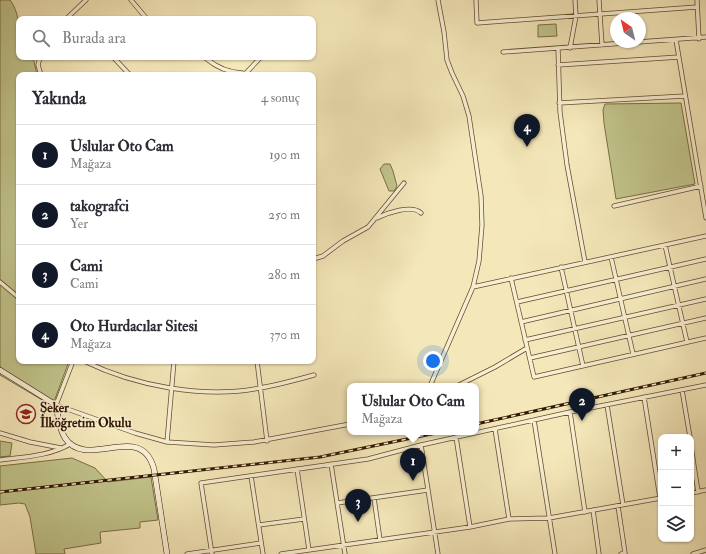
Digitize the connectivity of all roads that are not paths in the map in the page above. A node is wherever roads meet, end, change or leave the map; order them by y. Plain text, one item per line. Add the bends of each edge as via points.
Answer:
1 (86, 0) edge
2 (130, 0) edge
3 (438, 0) edge
4 (476, 0) edge
5 (575, 0) edge
6 (599, 0) edge
7 (697, 0) edge
8 (697, 7) junction
9 (600, 14) junction
10 (69, 16) edge
11 (144, 16) edge
12 (576, 16) junction
13 (699, 38) junction
14 (706, 38) edge
15 (676, 40) junction
16 (602, 45) junction
17 (558, 48) junction
18 (570, 48) junction
19 (503, 52) dead end
20 (678, 57) junction
21 (39, 60) edge
22 (116, 60) edge
23 (208, 60) edge
24 (259, 60) edge
25 (558, 65) junction
26 (40, 72) edge
27 (127, 72) edge
28 (238, 72) edge
29 (249, 72) edge
30 (685, 96) junction
31 (559, 103) junction
32 (404, 183) dead end
33 (700, 186) junction
34 (614, 206) dead end
35 (421, 213) dead end
36 (375, 218) junction
37 (706, 218) edge
38 (706, 236) edge
39 (665, 245) junction
40 (611, 257) junction
41 (316, 258) edge
42 (706, 259) edge
43 (585, 262) junction
44 (670, 267) junction
45 (561, 268) junction
46 (511, 278) junction
47 (706, 279) edge
48 (616, 280) junction
49 (0, 282) edge
50 (675, 286) junction
51 (473, 287) junction
52 (567, 291) junction
53 (16, 295) edge
54 (620, 299) junction
55 (706, 299) edge
56 (517, 302) junction
57 (679, 305) junction
58 (571, 310) junction
59 (624, 318) junction
60 (706, 318) edge
61 (521, 322) junction
62 (683, 323) junction
63 (575, 329) junction
64 (629, 336) junction
65 (706, 338) edge
66 (525, 340) junction
67 (687, 342) junction
68 (579, 347) junction
69 (527, 348) junction
70 (633, 354) junction
71 (530, 358) junction
72 (72, 364) edge
73 (92, 364) edge
74 (174, 364) edge
75 (257, 364) edge
76 (584, 366) junction
77 (0, 370) edge
78 (314, 375) dead end
79 (431, 383) edge
80 (463, 383) edge
81 (706, 385) edge
82 (172, 388) junction
83 (260, 388) junction
84 (682, 390) junction
85 (644, 397) junction
86 (56, 405) junction
87 (607, 405) junction
88 (570, 412) junction
89 (534, 420) junction
90 (347, 425) edge
91 (495, 429) junction
92 (479, 432) edge
93 (0, 433) edge
94 (689, 434) edge
95 (466, 435) edge
96 (456, 437) junction
97 (267, 441) junction
98 (167, 442) junction
99 (70, 444) junction
100 (421, 445) junction
101 (63, 449) junction
102 (0, 460) edge
103 (331, 464) junction
104 (694, 466) edge
105 (297, 469) junction
106 (251, 476) junction
107 (658, 480) edge
108 (428, 490) junction
109 (706, 490) edge
110 (698, 492) junction
111 (694, 493) edge
112 (374, 498) junction
113 (658, 499) edge
114 (337, 503) junction
115 (623, 505) junction
116 (618, 506) junction
117 (593, 510) junction
118 (585, 512) junction
119 (549, 518) junction
120 (304, 519) junction
121 (509, 519) junction
122 (259, 525) junction
123 (470, 527) junction
124 (435, 532) junction
125 (380, 540) junction
126 (262, 543) junction
127 (344, 545) junction
128 (310, 550) junction
129 (706, 550) edge
130 (212, 552) edge
131 (168, 554) edge
132 (187, 554) edge
133 (202, 554) edge
134 (263, 554) edge
135 (281, 554) edge
136 (345, 554) edge
137 (438, 554) edge
138 (554, 554) edge
139 (599, 554) edge
140 (621, 554) edge
141 (693, 554) edge

1 - 10 street
2 - 11 street
3 - 51 street via 447,60 469,116 481,196 481,245
4 - 12 street via 477,23
5 - 12 street
6 - 9 street
7 - 8 street
8 - 9 street
8 - 13 street
9 - 12 street
9 - 16 street
12 - 18 street
13 - 14 street
13 - 15 street
15 - 16 street
15 - 20 street
16 - 18 street
17 - 18 street
17 - 19 street
17 - 25 street
20 - 25 street
20 - 30 street
21 - 26 street
22 - 27 street
23 - 28 street via 216,66
24 - 29 street
25 - 31 street
30 - 31 street
30 - 33 street
31 - 43 street via 567,165
32 - 36 street
33 - 34 street
33 - 37 street
35 - 36 street via 417,209 403,210
36 - 41 street via 365,229
38 - 39 street
39 - 40 street
39 - 44 street
40 - 43 street
40 - 48 street
42 - 44 street
43 - 45 street
44 - 48 street
44 - 50 street
45 - 46 street
45 - 52 street
46 - 51 street
46 - 56 street
47 - 50 street
48 - 52 street
48 - 54 street
49 - 53 street
50 - 54 street
50 - 57 street
51 - 79 street
52 - 56 street
52 - 58 street
54 - 58 street
54 - 59 street
55 - 57 street
56 - 61 street
57 - 59 street
57 - 62 street
58 - 61 street
58 - 63 street
59 - 63 street
59 - 64 street
60 - 62 street
61 - 66 street
62 - 64 street
62 - 67 street
63 - 66 street
63 - 68 street
64 - 68 street
64 - 70 street
65 - 67 street
66 - 69 street
67 - 70 street
68 - 71 street
68 - 76 street
69 - 71 street
69 - 80 street
70 - 76 street
71 - 76 street via 534,377
72 - 86 street
73 - 82 street via 128,378
74 - 82 street
75 - 83 street
77 - 86 street
78 - 83 street
81 - 84 street
82 - 83 street via 197,391
82 - 98 street
83 - 97 street
84 - 85 street
84 - 94 street
85 - 87 street
85 - 107 street
86 - 98 street
86 - 99 street via 62,432
87 - 88 street
87 - 115 street
88 - 89 street
88 - 118 street
89 - 91 street
89 - 119 street
90 - 97 street
91 - 92 street
91 - 121 street
93 - 101 street
95 - 96 street
96 - 100 street
96 - 123 street
97 - 98 street via 214,444
99 - 101 street
99 - 131 street via 84,450 135,447 146,453 152,461 154,470
100 - 103 street via 368,459
100 - 108 street
101 - 102 street
103 - 105 street
103 - 114 street
104 - 110 street
105 - 106 street
105 - 120 street
106 - 122 street
106 - 130 street via 201,483
108 - 112 street
108 - 124 street
109 - 110 street
110 - 111 street
112 - 114 street
112 - 125 street
113 - 115 street
114 - 127 street
115 - 116 street
116 - 117 street
116 - 140 street via 625,553
117 - 118 street
117 - 139 street
118 - 119 street
119 - 121 street
119 - 138 street
120 - 122 street
120 - 128 street
121 - 123 street
122 - 126 street
123 - 124 street
124 - 125 street
124 - 137 street
125 - 127 street
126 - 130 street
126 - 134 street
127 - 128 street
127 - 136 street
128 - 135 street
129 - 141 street
130 - 132 street
130 - 133 street

